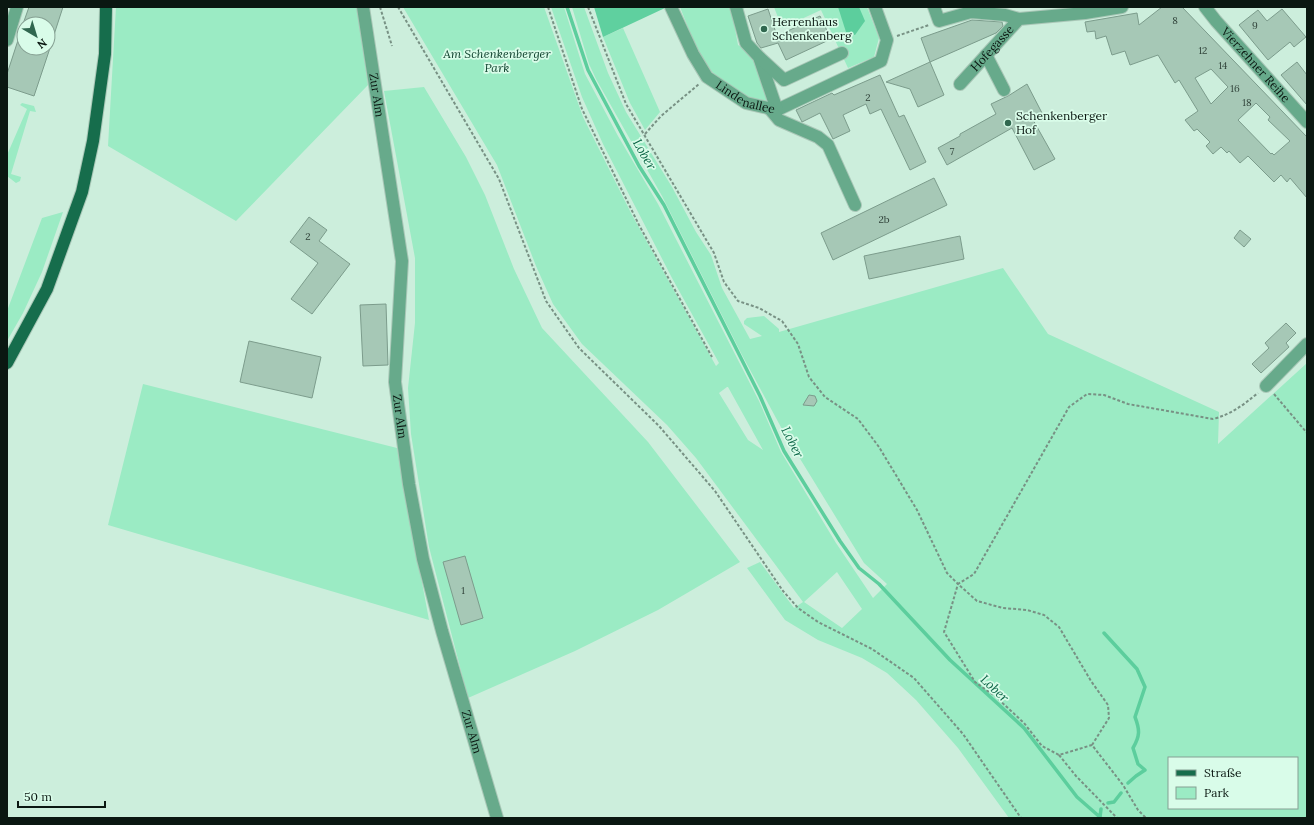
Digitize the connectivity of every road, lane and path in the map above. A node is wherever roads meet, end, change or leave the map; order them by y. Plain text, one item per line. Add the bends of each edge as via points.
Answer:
1 (17, 7) edge
2 (106, 7) edge
3 (362, 7) edge
4 (380, 7) edge
5 (398, 7) edge
6 (548, 7) edge
7 (588, 7) edge
8 (671, 7) edge
9 (736, 7) edge
10 (875, 7) edge
11 (934, 7) edge
12 (1122, 7) edge
13 (1205, 7) edge
14 (1019, 19) junction
15 (939, 21) junction
16 (7, 40) edge
17 (887, 40) junction
18 (392, 46) dead end
19 (842, 53) dead end
20 (986, 55) junction
21 (759, 58) junction
22 (707, 77) junction
23 (960, 84) dead end
24 (1004, 90) dead end
25 (773, 109) junction
26 (1307, 122) edge
27 (644, 134) junction
28 (855, 205) dead end
29 (1307, 344) edge
30 (712, 357) dead end
31 (7, 363) edge
32 (1266, 386) junction
33 (1307, 433) edge
34 (958, 584) junction
35 (1092, 745) junction
36 (1059, 755) junction
37 (497, 818) edge
38 (1021, 818) edge
39 (1117, 818) edge
40 (1146, 818) edge

1 - 16 street
2 - 31 main road via 105,54 93,141 82,192 47,289
3 - 37 street, Zur Alm via 402,261 395,382 409,484 423,559
4 - 18 path
5 - 38 path via 499,179 546,301 579,348 659,426 715,491 798,608 818,622 872,649 914,678 963,734
6 - 30 path via 582,109 629,206
7 - 27 path via 626,104
8 - 22 street, Lindenallee
9 - 21 street via 746,43
10 - 17 street
11 - 15 street
12 - 14 street, Hofegasse
13 - 26 street, Vierzehner Reihe
14 - 15 street via 971,12
14 - 20 street, Hofegasse
15 - 17 path
17 - 25 street, Lindenallee via 881,61
19 - 21 street via 784,80
20 - 23 street, Hofegasse
20 - 24 street
21 - 25 street
22 - 25 street, Lindenallee via 746,103
22 - 27 path
25 - 28 street via 780,120 818,137 828,145
27 - 34 path via 714,253 724,282 738,301 759,308 782,321 798,344 810,377 825,397 858,419 879,447 917,510 946,573
29 - 32 street
32 - 33 path
32 - 34 path via 1242,407 1226,416 1213,419 1128,404 1104,395 1087,394 1069,407 974,574
34 - 35 path via 977,601 1044,615 1059,627 1108,705 1109,718
34 - 36 path via 944,632 975,682 995,696 1024,723 1042,746
35 - 36 path
35 - 40 path
36 - 39 path

